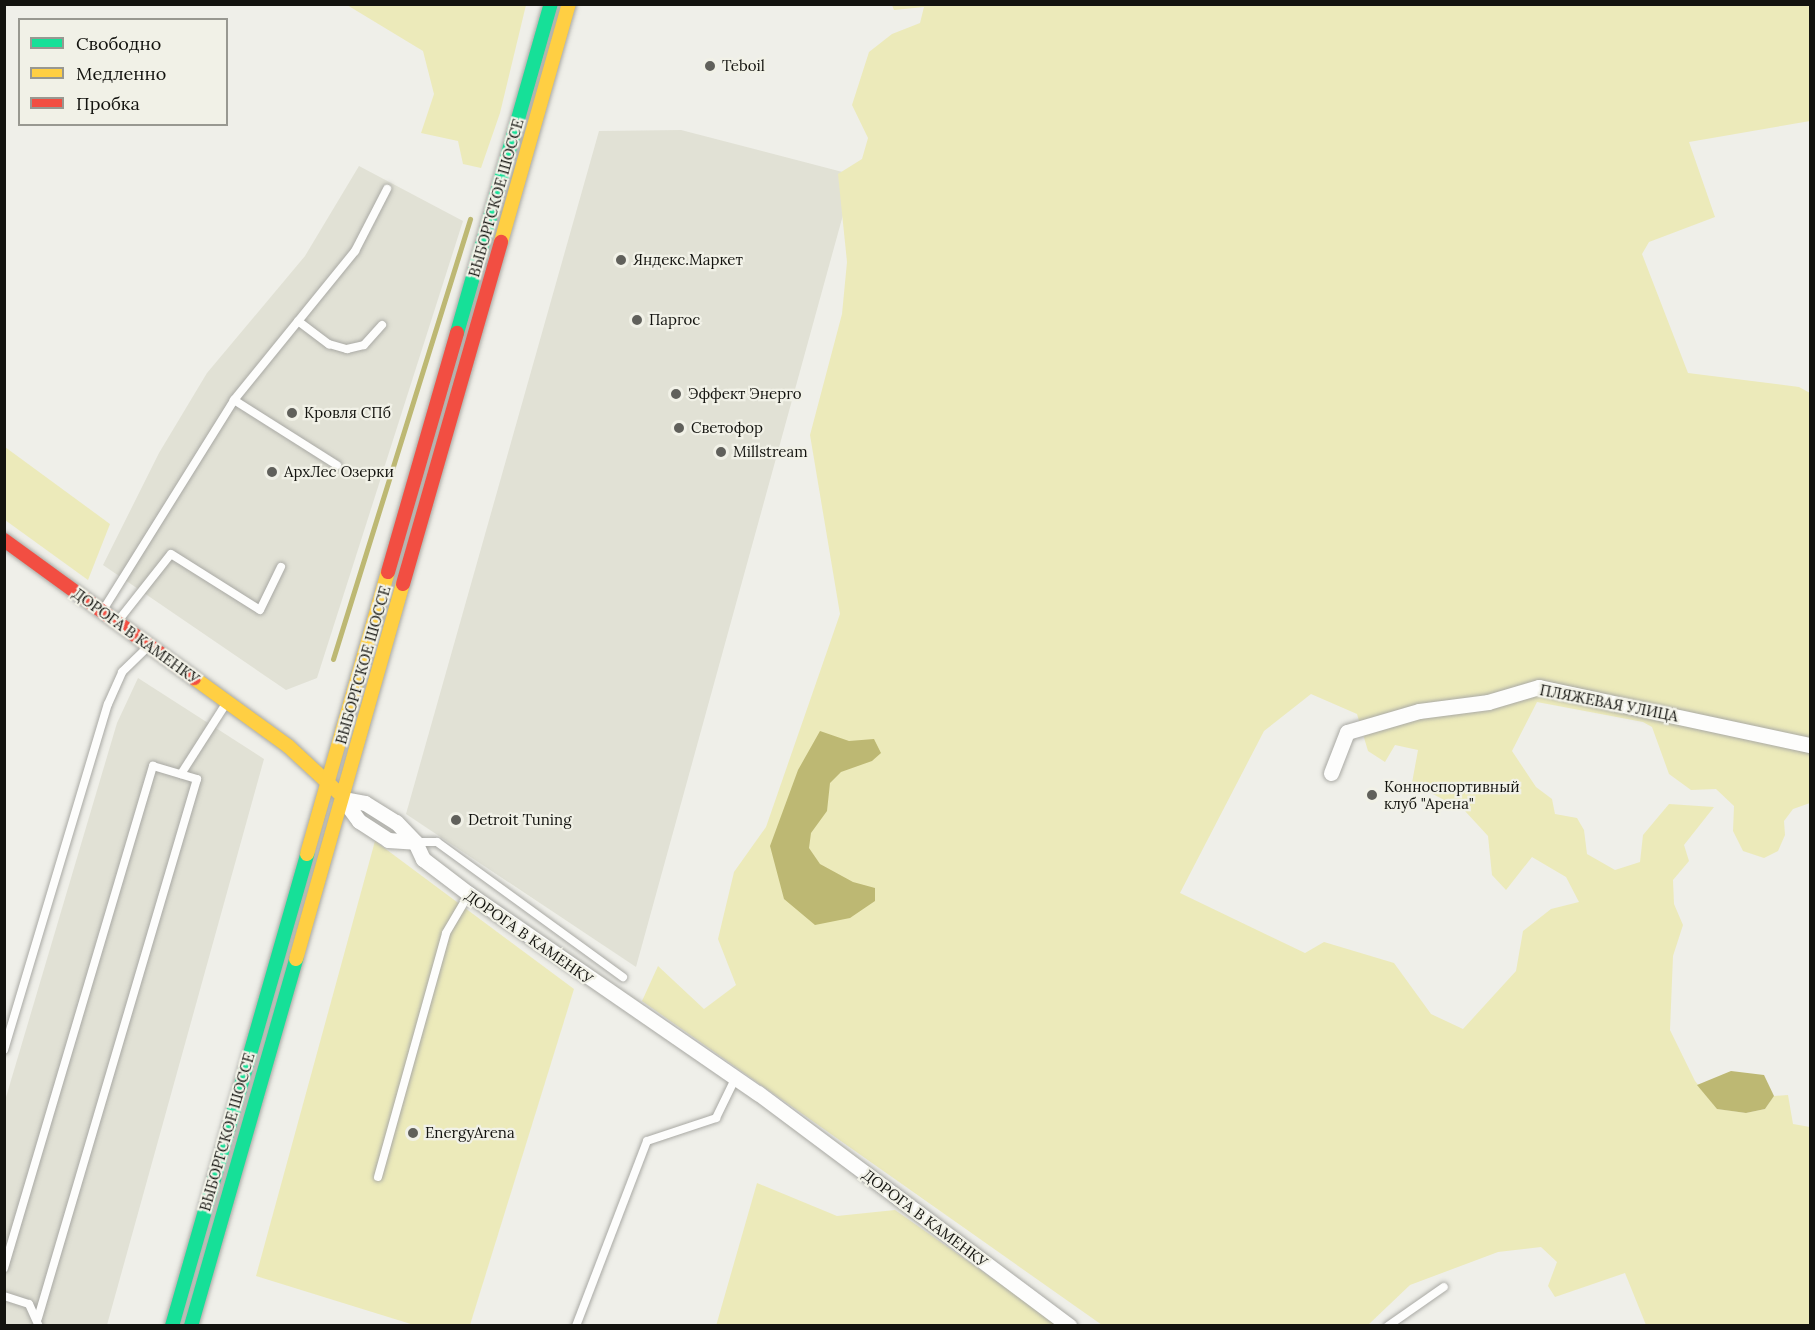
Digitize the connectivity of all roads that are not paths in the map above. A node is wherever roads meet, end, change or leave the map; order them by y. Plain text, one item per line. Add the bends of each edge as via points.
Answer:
1 (551, 4) edge
2 (569, 4) edge
3 (387, 189) dead end
4 (298, 321) junction
5 (382, 325) dead end
6 (234, 399) junction
7 (337, 465) dead end
8 (4, 540) edge
9 (281, 567) dead end
10 (102, 611) junction
11 (117, 622) junction
12 (149, 646) junction
13 (227, 702) junction
14 (1810, 745) edge
15 (1331, 773) dead end
16 (181, 774) junction
17 (329, 782) junction
18 (343, 799) junction
19 (416, 842) junction
20 (468, 894) junction
21 (623, 977) dead end
22 (4, 1050) edge
23 (735, 1079) junction
24 (378, 1177) dead end
25 (4, 1268) edge
26 (1444, 1287) dead end
27 (4, 1296) edge
28 (39, 1322) edge
29 (172, 1326) edge
30 (191, 1326) edge
31 (576, 1326) edge
32 (1069, 1326) edge
33 (1388, 1326) edge

1 - 17 main road, ВЫБОРГСКОЕ ШОССЕ
2 - 18 main road, ВЫБОРГСКОЕ ШОССЕ
3 - 4 lane via 355,251
4 - 5 lane via 329,344 347,349 364,345
4 - 6 lane
6 - 7 lane
6 - 10 lane
8 - 10 main road, ДОРОГА В КАМЕНКУ
9 - 11 lane via 260,610 171,554
10 - 11 main road, ДОРОГА В КАМЕНКУ
11 - 12 main road, ДОРОГА В КАМЕНКУ
12 - 13 main road, ДОРОГА В КАМЕНКУ
12 - 22 lane via 123,672 108,704
13 - 16 lane
13 - 17 main road, ДОРОГА В КАМЕНКУ via 288,746
14 - 15 street, ПЛЯЖЕВАЯ УЛИЦА via 1539,687 1488,702 1419,711 1347,732
16 - 25 lane via 153,766
16 - 28 lane via 197,779
17 - 18 main road, ДОРОГА В КАМЕНКУ
17 - 29 main road, ВЫБОРГСКОЕ ШОССЕ
18 - 19 street, ДОРОГА В КАМЕНКУ via 359,821 388,840
18 - 30 main road, ВЫБОРГСКОЕ ШОССЕ
19 - 20 street, ДОРОГА В КАМЕНКУ via 423,859
19 - 21 lane via 437,842
20 - 23 street, ДОРОГА В КАМЕНКУ
20 - 24 lane via 446,933
23 - 31 lane via 716,1118 647,1142
23 - 32 street, ДОРОГА В КАМЕНКУ
26 - 33 lane
27 - 28 lane via 23,1300

